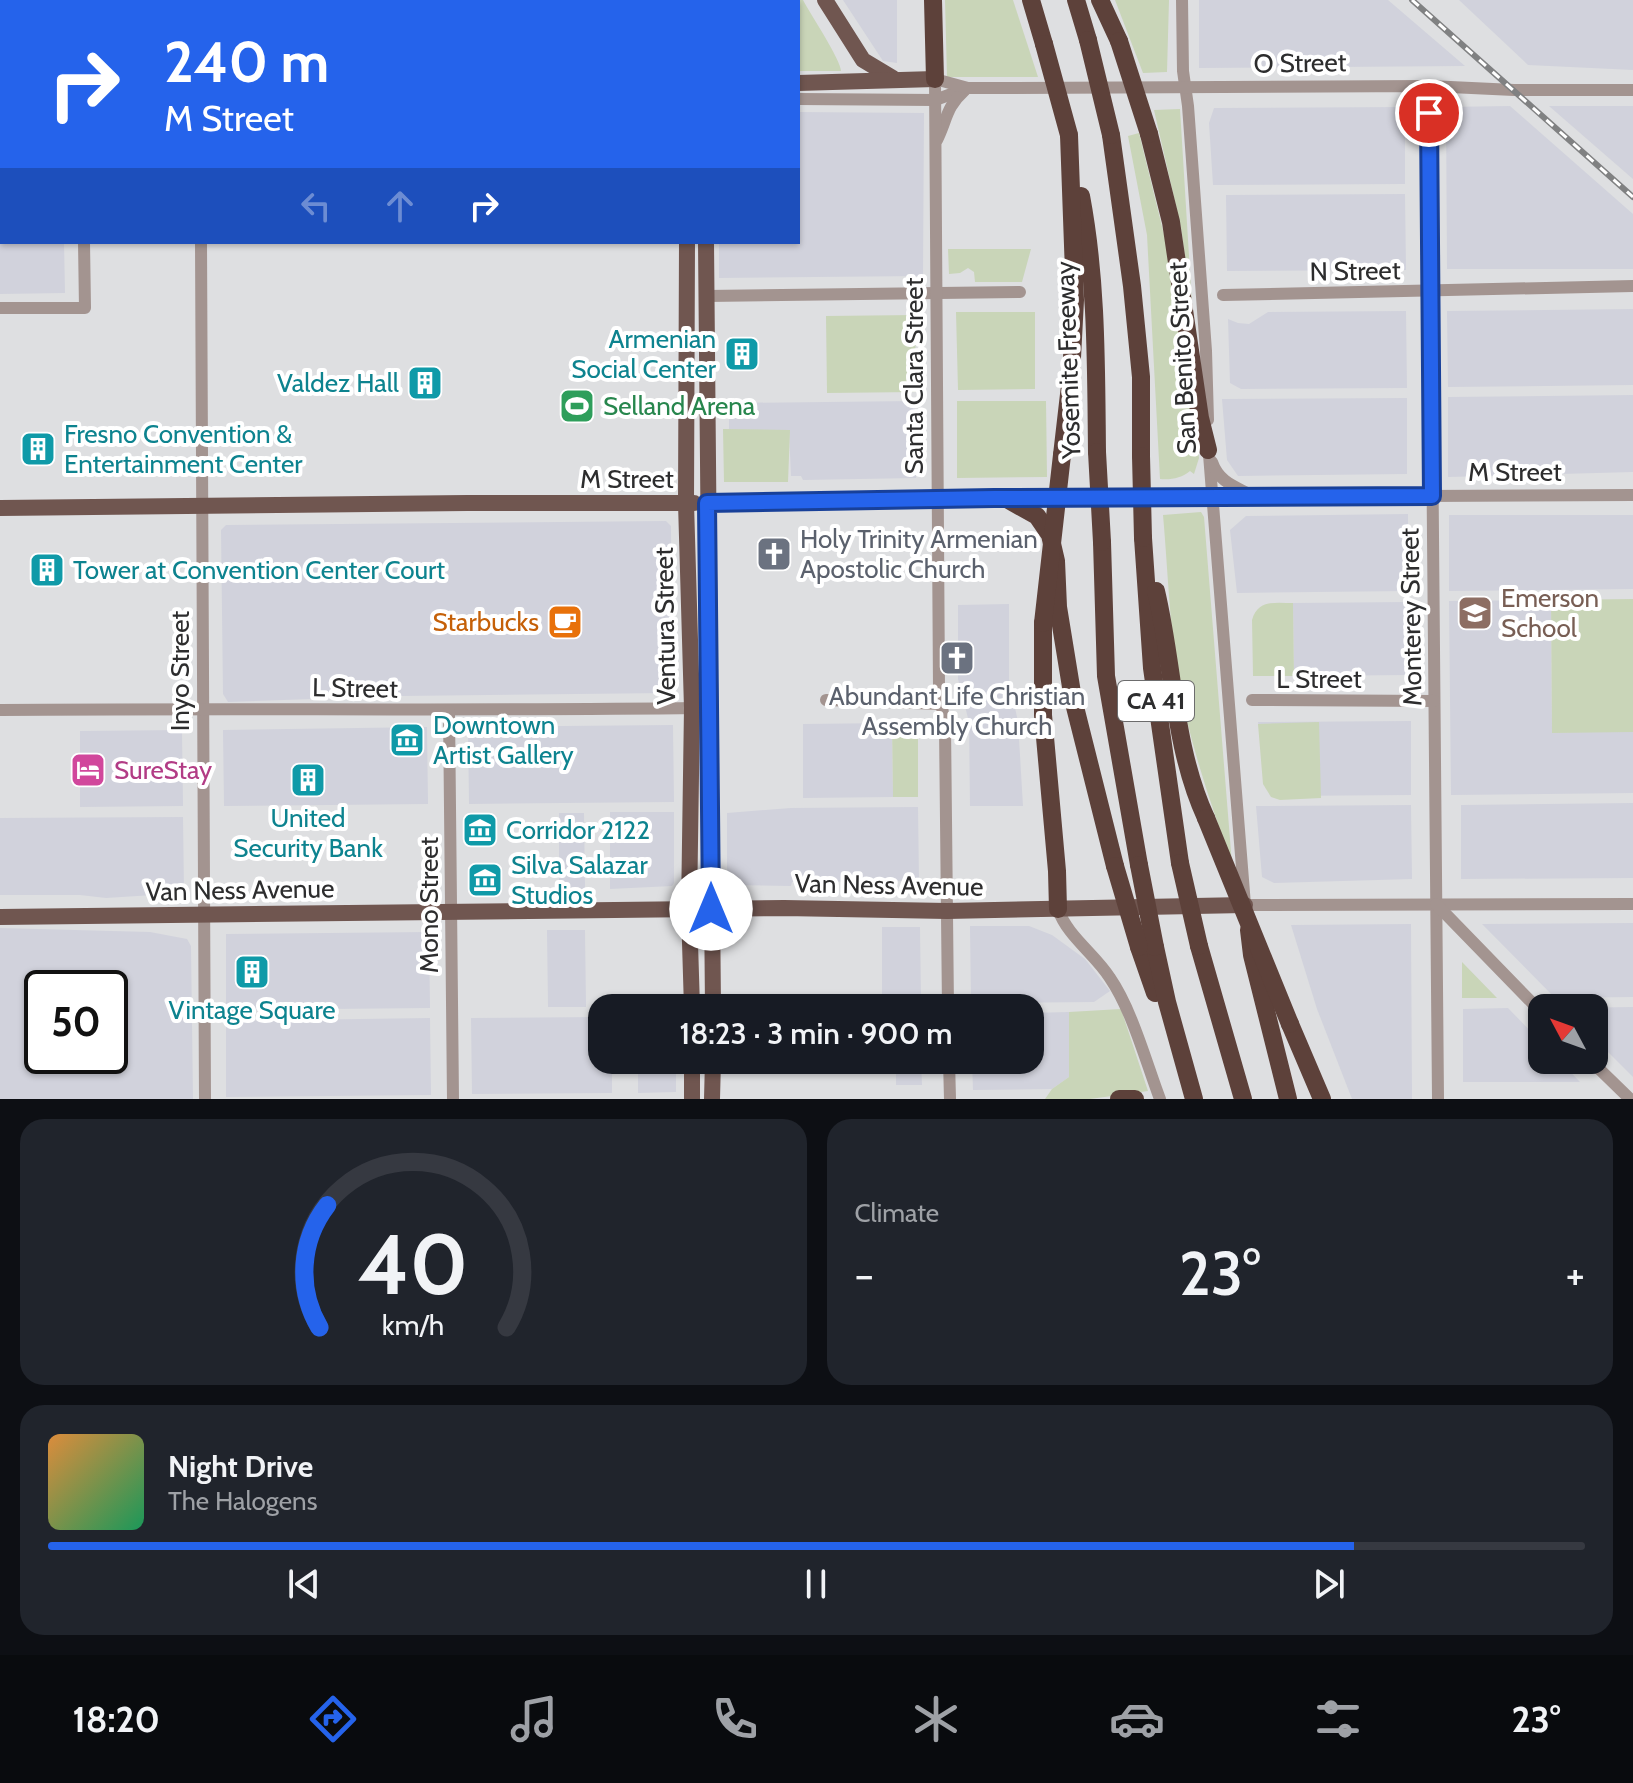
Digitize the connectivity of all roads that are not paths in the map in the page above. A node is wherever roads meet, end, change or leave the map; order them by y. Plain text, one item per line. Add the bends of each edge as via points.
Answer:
1 (825, 0) edge
2 (933, 0) edge
3 (1031, 0) edge
4 (1076, 0) edge
5 (1100, 0) edge
6 (1182, 0) edge
7 (856, 52) junction
8 (935, 79) junction
9 (898, 80) junction
10 (852, 82) junction
11 (800, 83) edge
12 (1429, 86) junction
13 (968, 88) junction
14 (1186, 89) junction
15 (1633, 90) edge
16 (800, 99) edge
17 (935, 100) junction
18 (1069, 135) junction
19 (937, 140) junction
20 (84, 244) edge
21 (201, 244) edge
22 (687, 244) edge
23 (706, 244) edge
24 (1633, 286) edge
25 (1430, 291) junction
26 (1020, 292) dead end
27 (935, 295) junction
28 (1223, 295) dead end
29 (707, 296) junction
30 (0, 308) edge
31 (1208, 450) junction
32 (1633, 495) edge
33 (1432, 496) junction
34 (1213, 497) junction
35 (1254, 497) junction
36 (937, 498) junction
37 (1005, 498) junction
38 (686, 503) junction
39 (707, 503) junction
40 (201, 505) junction
41 (0, 508) edge
42 (1143, 538) junction
43 (826, 700) dead end
44 (1252, 700) dead end
45 (1434, 701) junction
46 (942, 704) junction
47 (202, 708) junction
48 (692, 708) junction
49 (710, 708) junction
50 (0, 710) edge
51 (449, 711) junction
52 (1436, 904) junction
53 (1633, 904) edge
54 (1245, 905) junction
55 (711, 909) junction
56 (1058, 909) junction
57 (689, 910) junction
58 (451, 911) junction
59 (947, 911) junction
60 (204, 915) junction
61 (0, 917) edge
62 (1147, 947) junction
63 (692, 994) edge
64 (713, 994) edge
65 (948, 994) edge
66 (1528, 999) edge
67 (692, 1074) edge
68 (713, 1074) edge
69 (949, 1074) edge
70 (1604, 1074) edge
71 (205, 1099) edge
72 (453, 1099) edge
73 (692, 1099) edge
74 (712, 1099) edge
75 (950, 1099) edge
76 (1119, 1099) edge
77 (1132, 1099) edge
78 (1160, 1099) edge
79 (1194, 1099) edge
80 (1243, 1099) edge
81 (1288, 1099) edge
82 (1322, 1099) edge
83 (1438, 1099) edge
84 (1630, 1099) edge

1 - 7 main road
2 - 8 highway
3 - 18 highway, Yosemite Freeway / CA 41, bridge
4 - 42 highway, CA 41, bridge via 1111,135 1135,316
5 - 31 highway, bridge via 1149,134 1171,222
6 - 14 street, San Benito Street
7 - 9 main road
7 - 10 main road via 859,63
8 - 9 main road, O Street
8 - 13 street, O Street
8 - 17 street, Santa Clara Street
9 - 10 main road, O Street
10 - 11 main road, O Street
12 - 14 street, O Street
12 - 15 street, O Street
12 - 25 street, Monterey Street
13 - 14 street, O Street
13 - 17 street, O Street
13 - 19 street via 948,109
14 - 31 street, San Benito Street via 1206,351
16 - 17 street, O Street
17 - 19 street, Santa Clara Street
18 - 56 highway, bridge via 1075,300 1071,377 1043,623 1043,715
18 - 62 highway, Yosemite Freeway / CA 41, bridge via 1095,298 1106,676 1139,865
19 - 27 street, Santa Clara Street
20 - 30 street via 85,308
21 - 40 street, Inyo Street
22 - 38 main road, Ventura Street
23 - 29 main road, Ventura Street
24 - 25 street, N Street
25 - 28 street, N Street
25 - 33 street, Monterey Street
26 - 27 street
27 - 29 street
27 - 36 street, Santa Clara Street
29 - 39 main road, Ventura Street
31 - 34 street, San Benito Street
31 - 35 street via 1218,475
32 - 33 street, M Street
33 - 35 street, M Street
33 - 45 street, Monterey Street
34 - 35 street, M Street
34 - 37 street, M Street
34 - 54 street, San Benito Street
36 - 37 street, M Street
36 - 39 street, M Street
36 - 46 street, Santa Clara Street
37 - 62 highway, bridge via 1037,516 1050,535 1073,699 1115,866
38 - 39 main road, M Street
38 - 40 main road, M Street
38 - 48 main road, Ventura Street
39 - 49 main road, Ventura Street
40 - 41 main road, M Street
40 - 47 street, Inyo Street
42 - 80 highway, CA 41, bridge via 1152,668 1180,863
42 - 82 highway, bridge via 1189,774
43 - 46 street
44 - 45 street, L Street
45 - 52 street, Monterey Street
46 - 59 street, Santa Clara Street
47 - 50 street, L Street
47 - 51 street, L Street
47 - 60 street, Inyo Street
48 - 49 street, L Street
48 - 51 street, L Street
48 - 57 main road, Ventura Street
49 - 55 main road, Ventura Street
51 - 58 street, Mono Street
52 - 53 street, Van Ness Avenue
52 - 54 street, Van Ness Avenue
52 - 66 street
52 - 83 street, Monterey Street
54 - 56 main road, Van Ness Avenue
54 - 81 highway
55 - 57 main road, Van Ness Avenue
55 - 59 main road, Van Ness Avenue
55 - 64 main road, Ventura Street
56 - 59 main road, Van Ness Avenue
56 - 78 street via 1063,924 1117,988
57 - 58 main road, Van Ness Avenue
57 - 63 main road, Ventura Street
58 - 60 main road, Van Ness Avenue
58 - 72 street, Mono Street
59 - 65 street, Santa Clara Street
60 - 61 main road, Van Ness Avenue
60 - 71 street, Inyo Street
62 - 79 highway
67 - 73 main road
68 - 74 main road
69 - 75 street
70 - 84 street
76 - 77 highway

